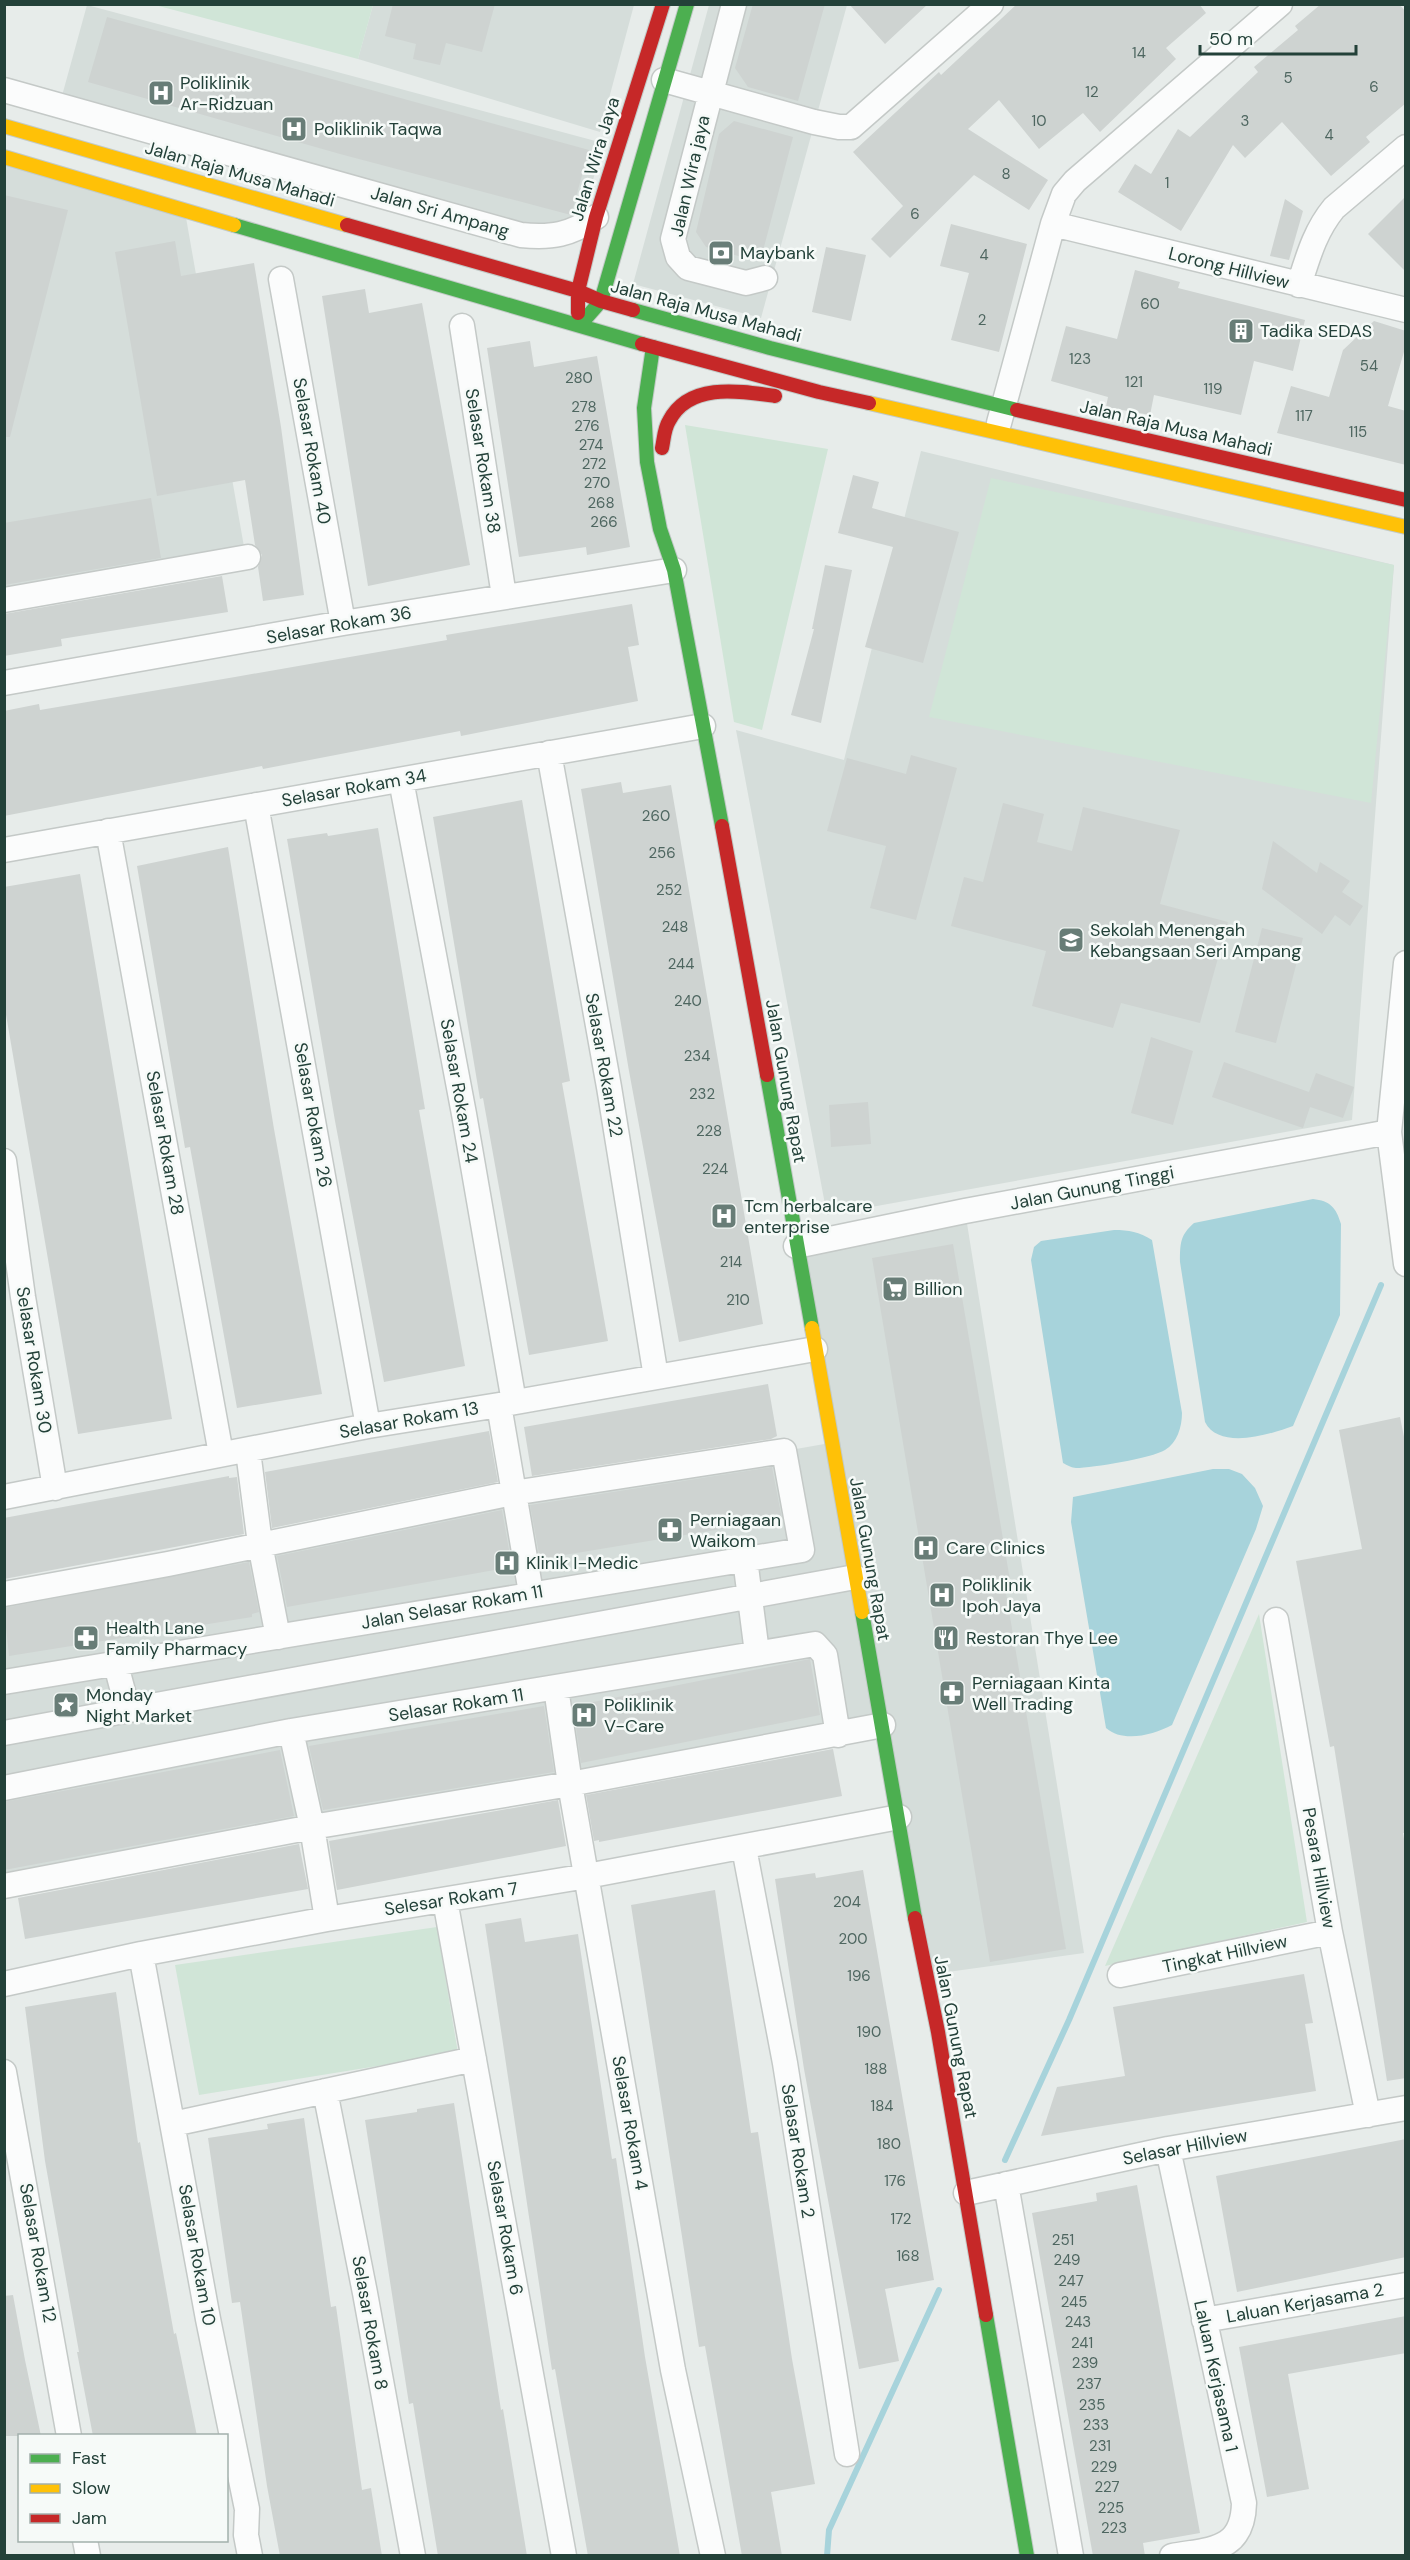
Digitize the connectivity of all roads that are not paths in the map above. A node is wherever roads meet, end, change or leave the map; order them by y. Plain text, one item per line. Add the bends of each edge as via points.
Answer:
1 (663, 4) edge
2 (687, 4) edge
3 (734, 4) edge
4 (991, 4) edge
5 (1280, 4) edge
6 (664, 80) junction
7 (4, 90) edge
8 (710, 94) junction
9 (4, 126) edge
10 (1406, 147) edge
11 (4, 157) edge
12 (596, 217) junction
13 (1053, 224) junction
14 (765, 278) dead end
15 (281, 279) dead end
16 (1299, 285) junction
17 (578, 291) junction
18 (601, 301) junction
19 (1406, 310) edge
20 (462, 326) dead end
21 (578, 327) junction
22 (702, 328) junction
23 (673, 336) junction
24 (653, 347) junction
25 (673, 358) junction
26 (819, 392) junction
27 (1003, 407) junction
28 (662, 408) dead end
29 (996, 431) junction
30 (1406, 500) edge
31 (1406, 527) edge
32 (678, 536) dead end
33 (248, 557) dead end
34 (674, 570) junction
35 (504, 596) junction
36 (4, 600) edge
37 (343, 623) junction
38 (4, 683) edge
39 (703, 726) junction
40 (549, 753) junction
41 (401, 780) junction
42 (256, 805) junction
43 (108, 831) junction
44 (4, 850) edge
45 (1406, 963) edge
46 (1389, 1132) junction
47 (4, 1161) edge
48 (796, 1246) junction
49 (1406, 1264) edge
50 (815, 1349) junction
51 (656, 1377) junction
52 (506, 1404) junction
53 (368, 1426) junction
54 (248, 1450) junction
55 (221, 1454) junction
56 (55, 1488) junction
57 (513, 1493) junction
58 (4, 1497) edge
59 (260, 1545) junction
60 (745, 1559) junction
61 (855, 1577) junction
62 (531, 1593) junction
63 (4, 1594) edge
64 (751, 1596) junction
65 (1276, 1620) dead end
66 (278, 1637) junction
67 (757, 1653) junction
68 (116, 1665) junction
69 (4, 1682) edge
70 (556, 1688) junction
71 (128, 1710) junction
72 (883, 1725) junction
73 (291, 1731) junction
74 (4, 1733) edge
75 (838, 1735) junction
76 (570, 1784) junction
77 (4, 1788) edge
78 (899, 1817) junction
79 (312, 1827) junction
80 (744, 1848) junction
81 (587, 1876) junction
82 (4, 1886) edge
83 (445, 1900) junction
84 (327, 1919) junction
85 (1330, 1932) junction
86 (141, 1954) junction
87 (1120, 1976) dead end
88 (4, 1984) edge
89 (474, 2059) junction
90 (4, 2072) edge
91 (325, 2091) junction
92 (1406, 2108) edge
93 (1368, 2115) junction
94 (173, 2124) junction
95 (1168, 2149) junction
96 (1006, 2184) junction
97 (966, 2193) junction
98 (1406, 2285) edge
99 (1204, 2320) junction
100 (69, 2434) edge
101 (847, 2454) dead end
102 (250, 2556) edge
103 (413, 2556) edge
104 (564, 2556) edge
105 (713, 2556) edge
106 (1027, 2556) edge
107 (1071, 2556) edge
108 (1172, 2556) edge

1 - 12 main road, Jalan Wira Jaya
2 - 6 main road
3 - 8 street, Jalan Wira jaya
4 - 8 street via 851,127 814,122
5 - 13 street via 1075,182 1064,194
6 - 8 street
6 - 18 main road
7 - 12 street, Jalan Sri Ampang via 520,235 560,235 579,229
8 - 14 street, Jalan Wira jaya via 673,239 678,257 688,268 746,283
9 - 17 main road, Jalan Raja Musa Mahadi
10 - 16 street via 1326,218 1313,241
11 - 21 main road
12 - 17 main road, Jalan Wira Jaya
13 - 16 street, Lorong Hillview
13 - 27 street
15 - 37 street, Selasar Rokam 40
16 - 19 street, Lorong Hillview
17 - 18 main road, Jalan Raja Musa Mahadi
17 - 21 main road, Jalan Wira Jaya
18 - 21 main road
18 - 22 main road, Jalan Raja Musa Mahadi
18 - 23 main road
20 - 35 street, Selasar Rokam 38
21 - 24 main road
22 - 23 main road
22 - 27 main road, Jalan Raja Musa Mahadi
23 - 24 main road
23 - 25 main road
24 - 25 main road
24 - 34 main road, Jalan Gunung Rapat via 642,418 645,462 663,550
25 - 26 main road
26 - 28 main road via 804,400 709,392 674,412 667,425 663,454
26 - 29 main road
27 - 29 street
27 - 30 main road, Jalan Raja Musa Mahadi
29 - 31 main road
32 - 34 main road, Jalan Gunung Rapat via 680,547
33 - 36 street
34 - 35 street, Selasar Rokam 36
34 - 39 main road, Jalan Gunung Rapat
35 - 37 street, Selasar Rokam 36
37 - 38 street, Selasar Rokam 36
39 - 40 street, Selasar Rokam 34
39 - 48 main road, Jalan Gunung Rapat
40 - 41 street, Selasar Rokam 34
40 - 51 street, Selasar Rokam 22
41 - 42 street, Selasar Rokam 34
41 - 52 street, Selasar Rokam 24 via 464,1114
42 - 43 street, Selasar Rokam 34
42 - 53 street, Selasar Rokam 26
43 - 44 street, Selasar Rokam 34
43 - 55 street, Selasar Rokam 28
45 - 46 street
46 - 48 street, Jalan Gunung Tinggi
46 - 49 street
47 - 56 street, Selasar Rokam 30
48 - 50 main road, Jalan Gunung Rapat
50 - 51 street, Selasar Rokam 13
50 - 61 main road, Jalan Gunung Rapat
51 - 52 street, Selasar Rokam 13
52 - 53 street, Selasar Rokam 13
52 - 57 street, Selasar Rokam 24
53 - 54 street, Selasar Rokam 13
54 - 55 street, Selasar Rokam 13
54 - 59 street
55 - 56 street, Selasar Rokam 13
56 - 58 street, Selasar Rokam 13
57 - 59 street
57 - 60 street, Jalan Selasar Rokam 11 via 784,1451 802,1550
57 - 62 street, Selasar Rokam 24
59 - 63 street
59 - 66 street
60 - 62 street, Jalan Selasar Rokam 11
60 - 64 street
61 - 64 street
61 - 72 main road, Jalan Gunung Rapat
62 - 66 street, Jalan Selasar Rokam 11
64 - 67 street
64 - 71 street
65 - 85 street, Pesara Hillview
66 - 68 street, Jalan Selasar Rokam 11
67 - 70 street, Selasar Rokam 11
67 - 75 street, Selasar Rokam 11 via 815,1644 825,1655
68 - 69 street, Jalan Selasar Rokam 11
68 - 71 street
70 - 73 street, Selasar Rokam 11
70 - 76 street, Selasar Rokam 4
71 - 74 street
72 - 75 street
72 - 78 main road, Jalan Gunung Rapat
73 - 77 street, Selasar Rokam 11
73 - 79 street
75 - 76 street
76 - 79 street
76 - 81 street, Selasar Rokam 4
78 - 80 street, Selesar Rokam 7
78 - 97 main road, Jalan Gunung Rapat
79 - 82 street
79 - 84 street
80 - 81 street, Selesar Rokam 7
80 - 101 street, Selasar Rokam 2 via 785,2063
81 - 83 street, Selesar Rokam 7
81 - 105 street, Selasar Rokam 4 via 673,2370
83 - 84 street, Selesar Rokam 7
83 - 89 street, Selasar Rokam 6
84 - 86 street, Selesar Rokam 7
85 - 87 street, Tingkat Hillview
85 - 93 street, Pesara Hillview
86 - 88 street, Selesar Rokam 7
86 - 94 street, Selasar Rokam 10
89 - 91 street
89 - 104 street, Selasar Rokam 6
90 - 100 street, Selasar Rokam 12
91 - 94 street
91 - 103 street, Selasar Rokam 8
92 - 93 street, Selasar Hillview
93 - 95 street, Selasar Hillview
94 - 102 street, Selasar Rokam 10 via 247,2509
95 - 96 street, Selasar Hillview
95 - 99 street, Laluan Kerjasama 1
96 - 97 street, Selasar Hillview
96 - 107 street
97 - 106 main road, Jalan Gunung Rapat
98 - 99 street, Laluan Kerjasama 2
99 - 108 street, Laluan Kerjasama 1 via 1244,2517 1239,2532 1217,2548

